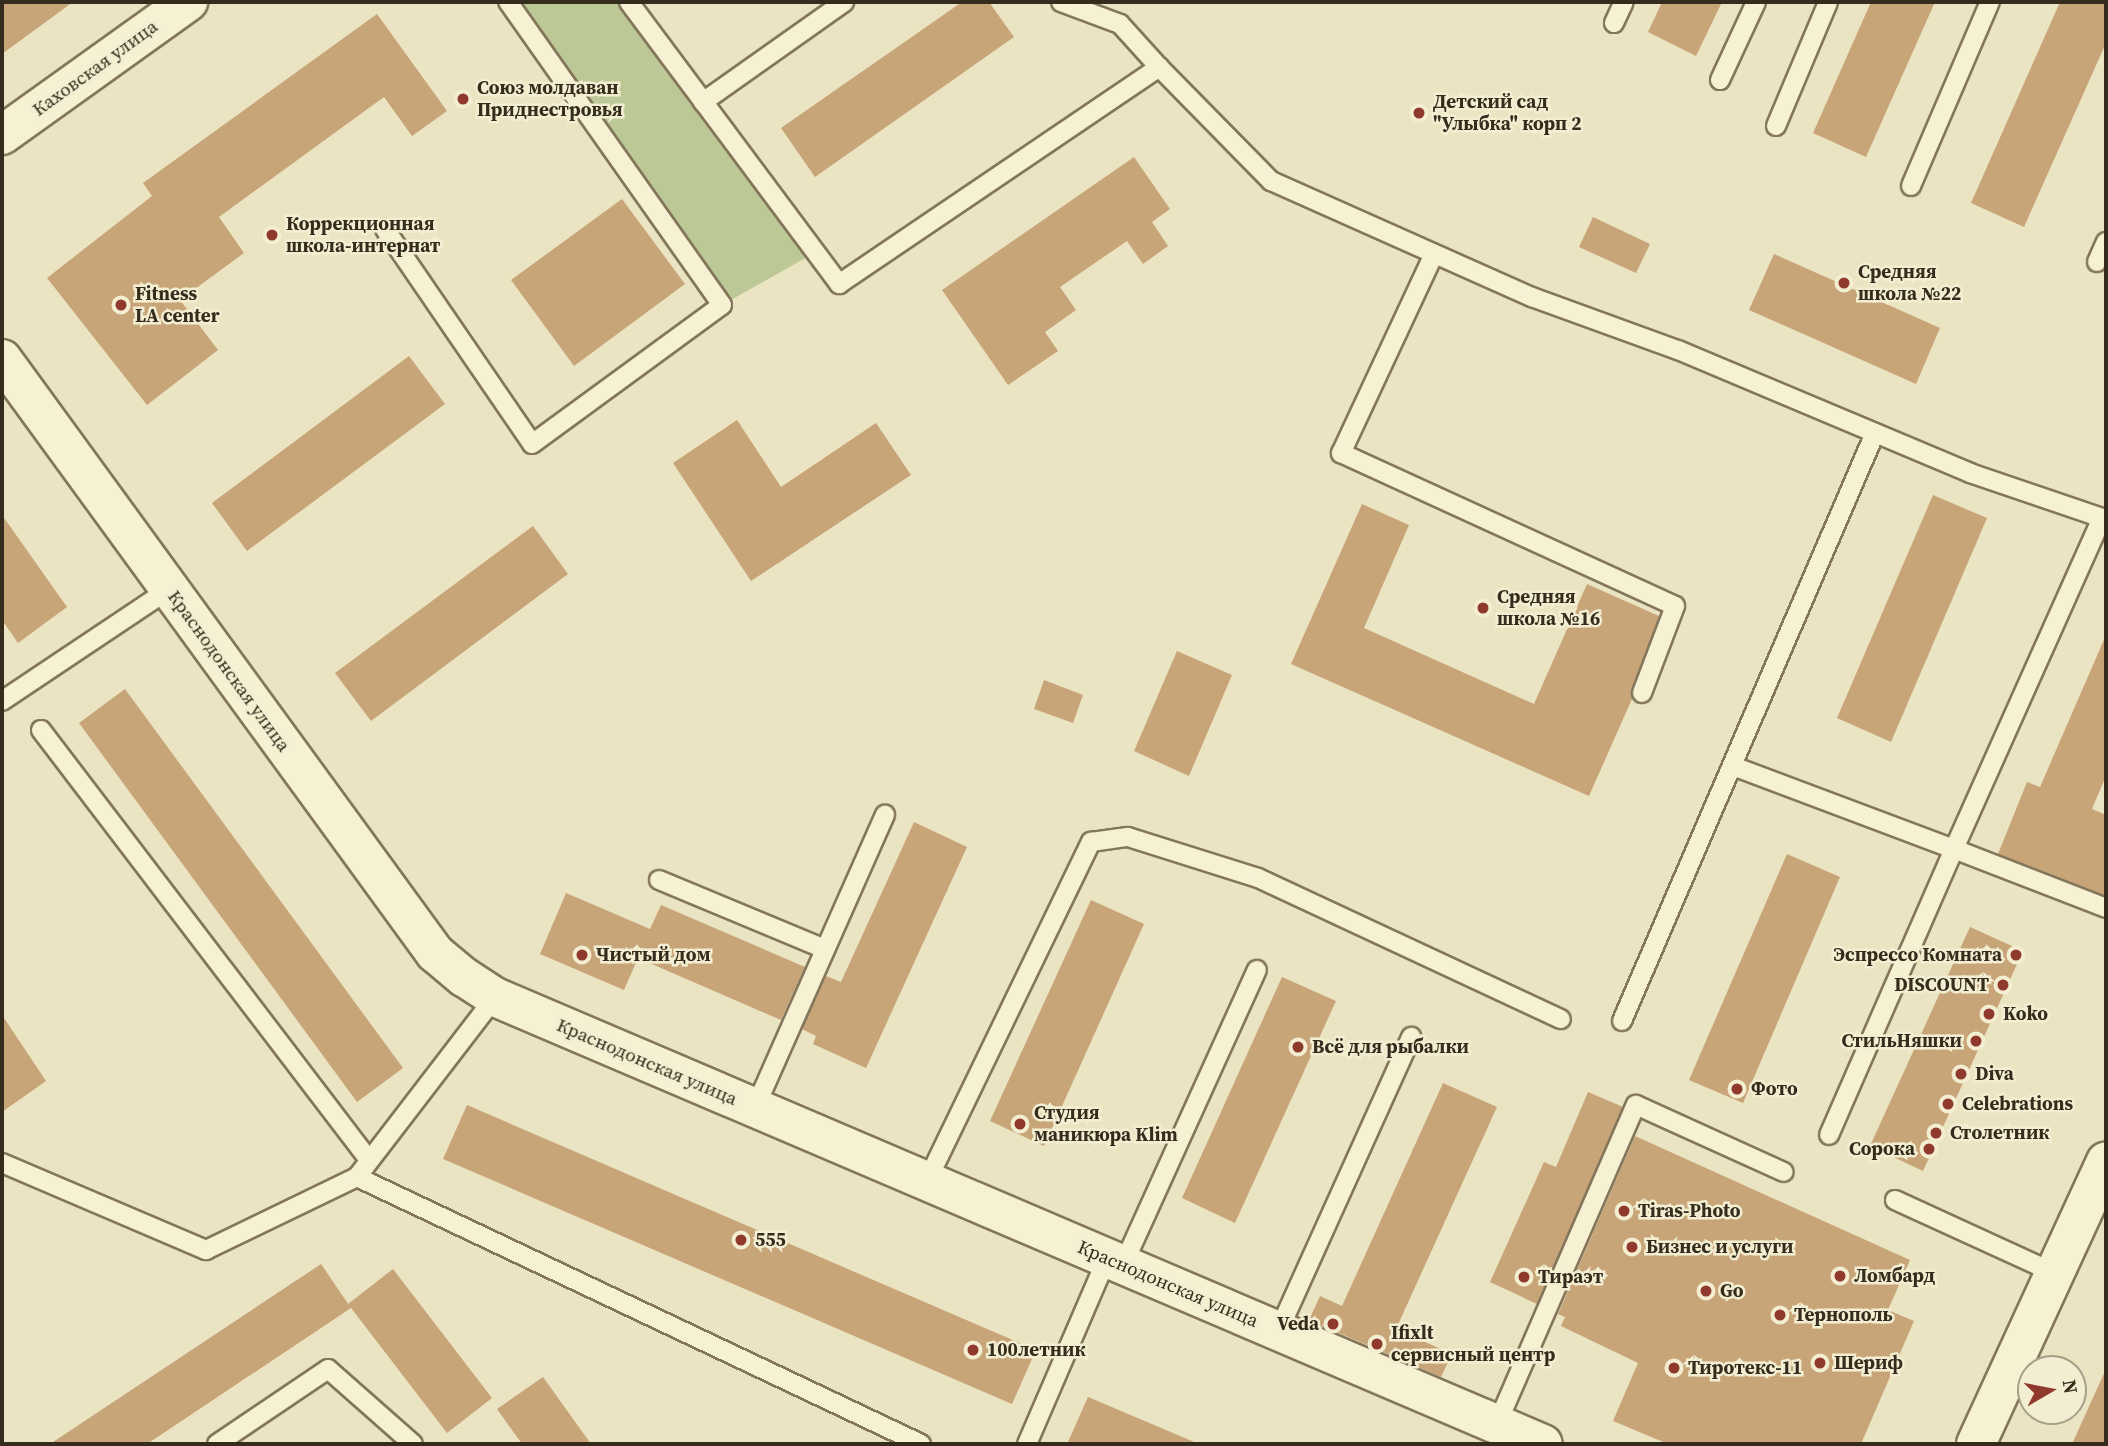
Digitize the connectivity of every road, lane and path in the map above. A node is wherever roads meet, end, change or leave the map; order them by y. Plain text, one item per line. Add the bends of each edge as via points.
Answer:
1 (188, 2) edge
2 (508, 2) edge
3 (629, 2) edge
4 (844, 2) edge
5 (1061, 2) edge
6 (1624, 2) edge
7 (1756, 2) edge
8 (1828, 2) edge
9 (1990, 2) edge
10 (1614, 23) dead end
11 (1159, 66) junction
12 (1720, 80) dead end
13 (704, 102) junction
14 (1776, 126) dead end
15 (2, 135) edge
16 (1911, 186) dead end
17 (385, 229) dead end
18 (2106, 242) edge
19 (1434, 254) junction
20 (2097, 262) dead end
21 (2, 359) edge
22 (1875, 433) junction
23 (2104, 512) edge
24 (169, 589) junction
25 (2, 678) edge
26 (1642, 693) dead end
27 (7, 697) edge
28 (41, 730) dead end
29 (1733, 766) junction
30 (885, 814) dead end
31 (1954, 849) junction
32 (659, 880) dead end
33 (2106, 908) edge
34 (825, 950) junction
35 (1257, 970) dead end
36 (495, 997) junction
37 (1561, 1019) dead end
38 (1622, 1021) dead end
39 (1411, 1037) dead end
40 (755, 1108) junction
41 (1829, 1135) dead end
42 (369, 1160) junction
43 (2106, 1161) edge
44 (2, 1163) edge
45 (1784, 1172) dead end
46 (357, 1177) junction
47 (927, 1181) junction
48 (1895, 1200) dead end
49 (1115, 1262) junction
50 (2057, 1274) junction
51 (1279, 1332) junction
52 (1497, 1424) junction
53 (217, 1444) edge
54 (414, 1444) edge
55 (922, 1444) edge
56 (1027, 1444) edge
57 (1543, 1444) edge
58 (1976, 1444) edge

1 - 15 street, Каховская улица
2 - 17 lane via 722,305 532,444
3 - 13 lane
4 - 13 lane
5 - 11 lane via 1119,24
6 - 10 lane
7 - 12 lane
8 - 14 lane
9 - 16 lane
11 - 13 lane via 839,284
11 - 19 lane via 1271,181
18 - 20 lane
19 - 22 lane
19 - 26 lane via 1341,453 1675,606
21 - 24 street, Краснодонская улица
22 - 23 lane
22 - 29 lane
23 - 31 lane
24 - 27 lane
24 - 36 street, Краснодонская улица via 435,953
25 - 27 lane
28 - 42 lane
29 - 31 lane
29 - 38 lane
30 - 34 lane
31 - 33 lane
31 - 41 lane
32 - 34 lane
34 - 40 lane
35 - 49 lane
36 - 40 street, Краснодонская улица
36 - 42 lane
37 - 47 lane via 1258,878 1128,837 1091,842
39 - 51 lane
40 - 47 street, Краснодонская улица
42 - 46 lane
43 - 50 street
44 - 46 lane via 206,1250
45 - 52 lane via 1636,1105
46 - 55 lane
47 - 49 street, Краснодонская улица
48 - 50 lane
49 - 51 street, Краснодонская улица
49 - 56 lane
50 - 58 street
51 - 52 street, Краснодонская улица
52 - 57 street, Краснодонская улица
53 - 54 lane via 328,1369

